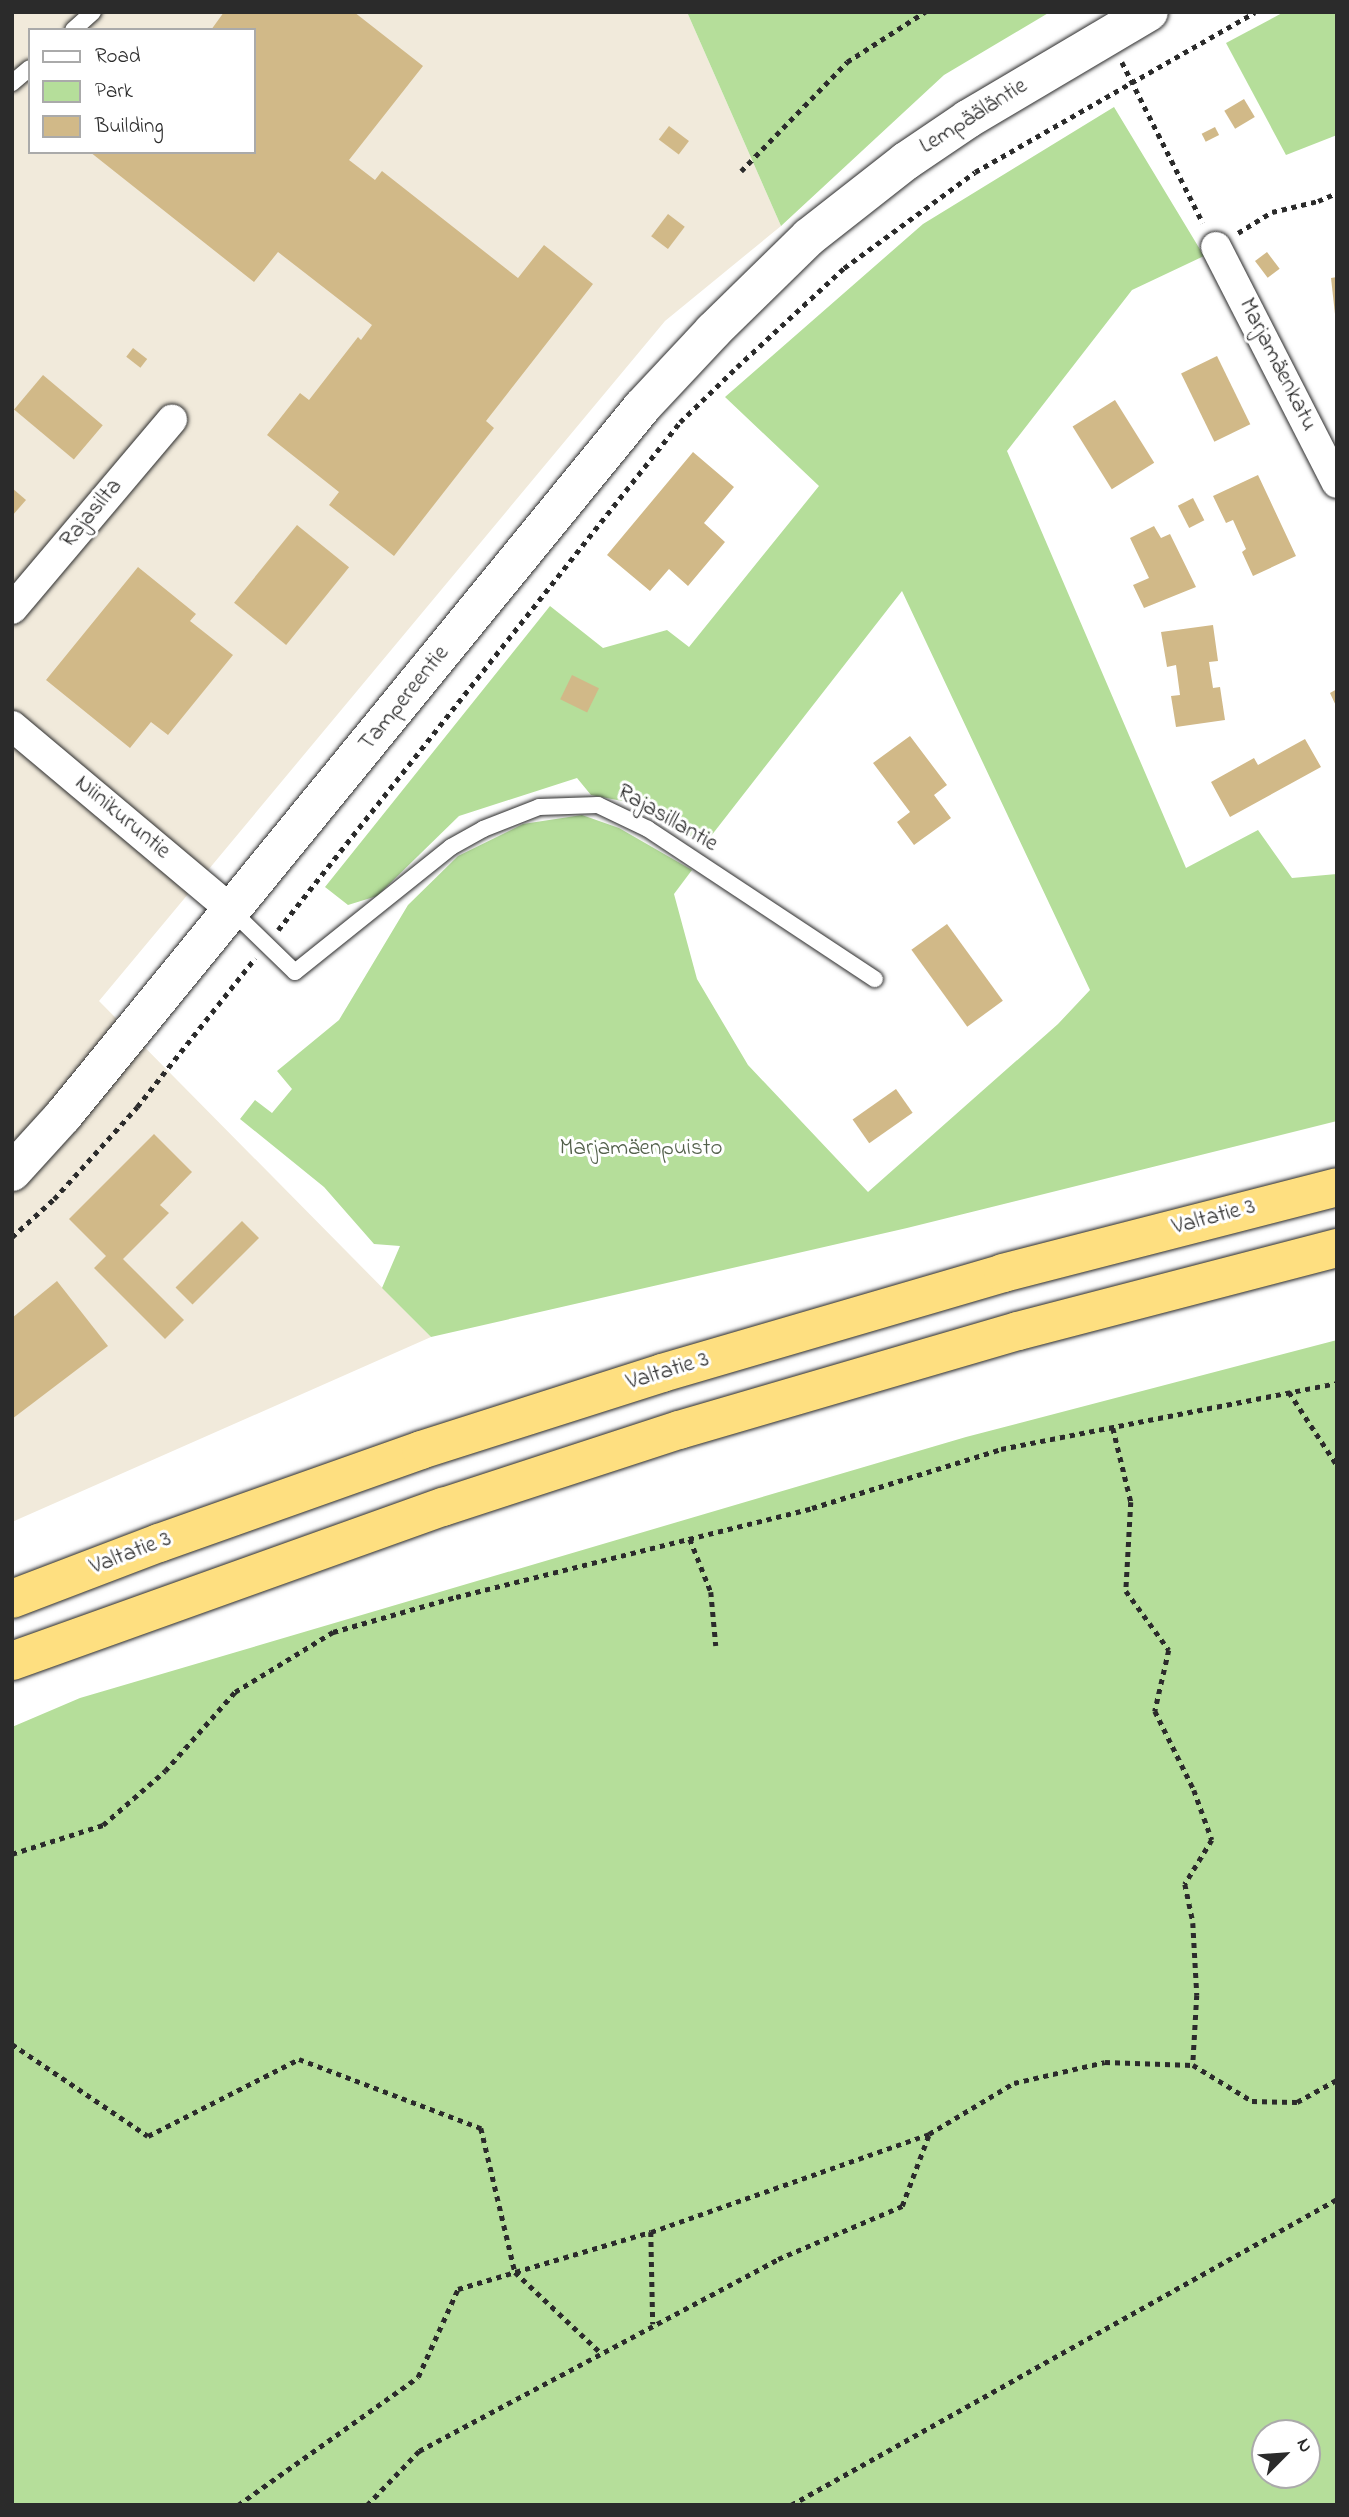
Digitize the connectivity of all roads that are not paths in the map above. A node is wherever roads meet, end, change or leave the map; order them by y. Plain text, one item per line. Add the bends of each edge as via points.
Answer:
1 (93, 12) edge
2 (1149, 12) edge
3 (75, 28) edge
4 (28, 70) edge
5 (12, 83) edge
6 (809, 237) joint
7 (1216, 247) road end
8 (173, 420) dead end
9 (1337, 483) edge
10 (12, 609) edge
11 (12, 726) edge
12 (231, 910) junction
13 (875, 979) dead end
14 (12, 1171) edge
15 (1337, 1186) edge
16 (1337, 1248) edge
17 (12, 1599) edge
18 (12, 1661) edge

1 - 3 lane
2 - 6 main road, Lempääläntie via 968,119
4 - 5 lane
6 - 12 main road, Tampereentie via 642,407
7 - 9 street, Marjamäenkatu
8 - 10 street, Rajasilta
11 - 12 street, Niinikuruntie
12 - 13 lane, Rajasillantie via 295,972 452,847 483,829 539,807 598,805 648,829
12 - 14 main road, Tampereentie via 63,1116
15 - 17 highway, Valtatie 3 via 1003,1273 662,1373 421,1450
16 - 18 highway via 1018,1331 680,1430 443,1507

